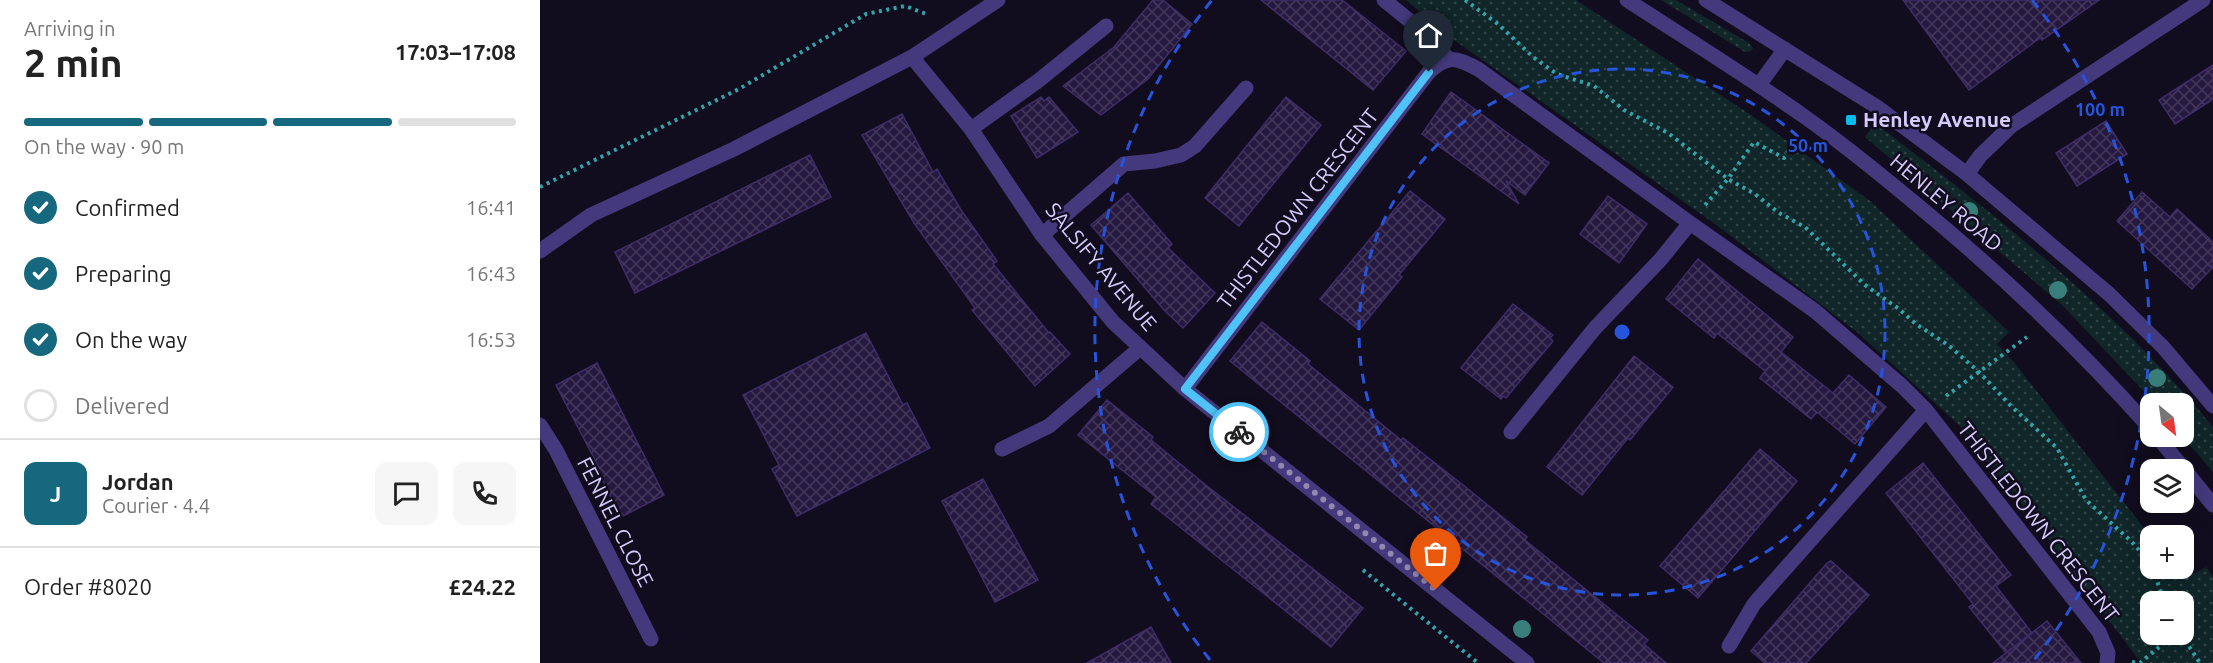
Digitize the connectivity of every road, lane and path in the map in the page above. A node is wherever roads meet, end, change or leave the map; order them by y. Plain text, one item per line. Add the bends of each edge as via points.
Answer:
1 (998, 0) edge
2 (1384, 0) edge
3 (1465, 0) edge
4 (1627, 0) edge
5 (1706, 0) edge
6 (2203, 0) edge
7 (1106, 26) dead end
8 (948, 33) junction
9 (1785, 49) junction
10 (912, 57) junction
11 (1448, 58) junction
12 (1759, 85) junction
13 (1246, 88) dead end
14 (1807, 118) junction
15 (971, 129) junction
16 (1967, 174) junction
17 (1728, 179) junction
18 (540, 187) edge
19 (1690, 223) junction
20 (1042, 235) junction
21 (540, 251) edge
22 (2048, 321) junction
23 (1140, 348) junction
24 (1979, 372) junction
25 (1185, 389) junction
26 (2213, 406) edge
27 (1926, 410) junction
28 (2140, 417) edge
29 (540, 425) edge
30 (1511, 432) dead end
31 (2166, 447) edge
32 (1002, 449) dead end
33 (2213, 505) edge
34 (2140, 551) edge
35 (1363, 570) dead end
36 (651, 639) dead end
37 (2162, 645) edge
38 (2188, 645) edge
39 (1729, 646) dead end
40 (2108, 661) edge
41 (1478, 663) edge
42 (1527, 663) edge
43 (2200, 663) edge

1 - 8 street
2 - 11 street, THISTLEDOWN CRESCENT
3 - 17 path via 1557,74 1594,86 1623,110 1668,133
4 - 12 street, HENLEY ROAD
5 - 9 street
6 - 16 street via 2011,126
7 - 15 street
8 - 10 street
8 - 18 path via 929,16 905,6 866,14 739,89
9 - 12 street
9 - 16 street via 1877,107
10 - 15 street, SALSIFY AVENUE
10 - 21 street via 734,149 591,215
11 - 19 street, THISTLEDOWN CRESCENT via 1478,69
11 - 25 street, THISTLEDOWN CRESCENT via 1429,72
12 - 14 street, HENLEY ROAD
13 - 20 street via 1196,146 1181,155 1124,164
14 - 17 path via 1784,158 1754,142
14 - 22 street, HENLEY ROAD via 1946,229
15 - 20 street, SALSIFY AVENUE
16 - 26 street via 2109,294 2163,347
17 - 19 path
17 - 24 path via 1806,227 1865,285
19 - 27 street, THISTLEDOWN CRESCENT via 1815,311
19 - 30 street via 1595,328
20 - 23 street, SALSIFY AVENUE via 1113,322
22 - 24 path
22 - 28 street, HENLEY ROAD
23 - 25 street, SALSIFY AVENUE
23 - 32 street via 1049,426
24 - 27 path
24 - 34 path via 2056,448 2086,500
25 - 42 street, SALSIFY AVENUE
27 - 39 street via 1754,604
27 - 40 street, THISTLEDOWN CRESCENT via 2099,633
29 - 36 street, FENNEL CLOSE
31 - 33 street
35 - 41 path
37 - 40 path via 2140,663
38 - 43 path

